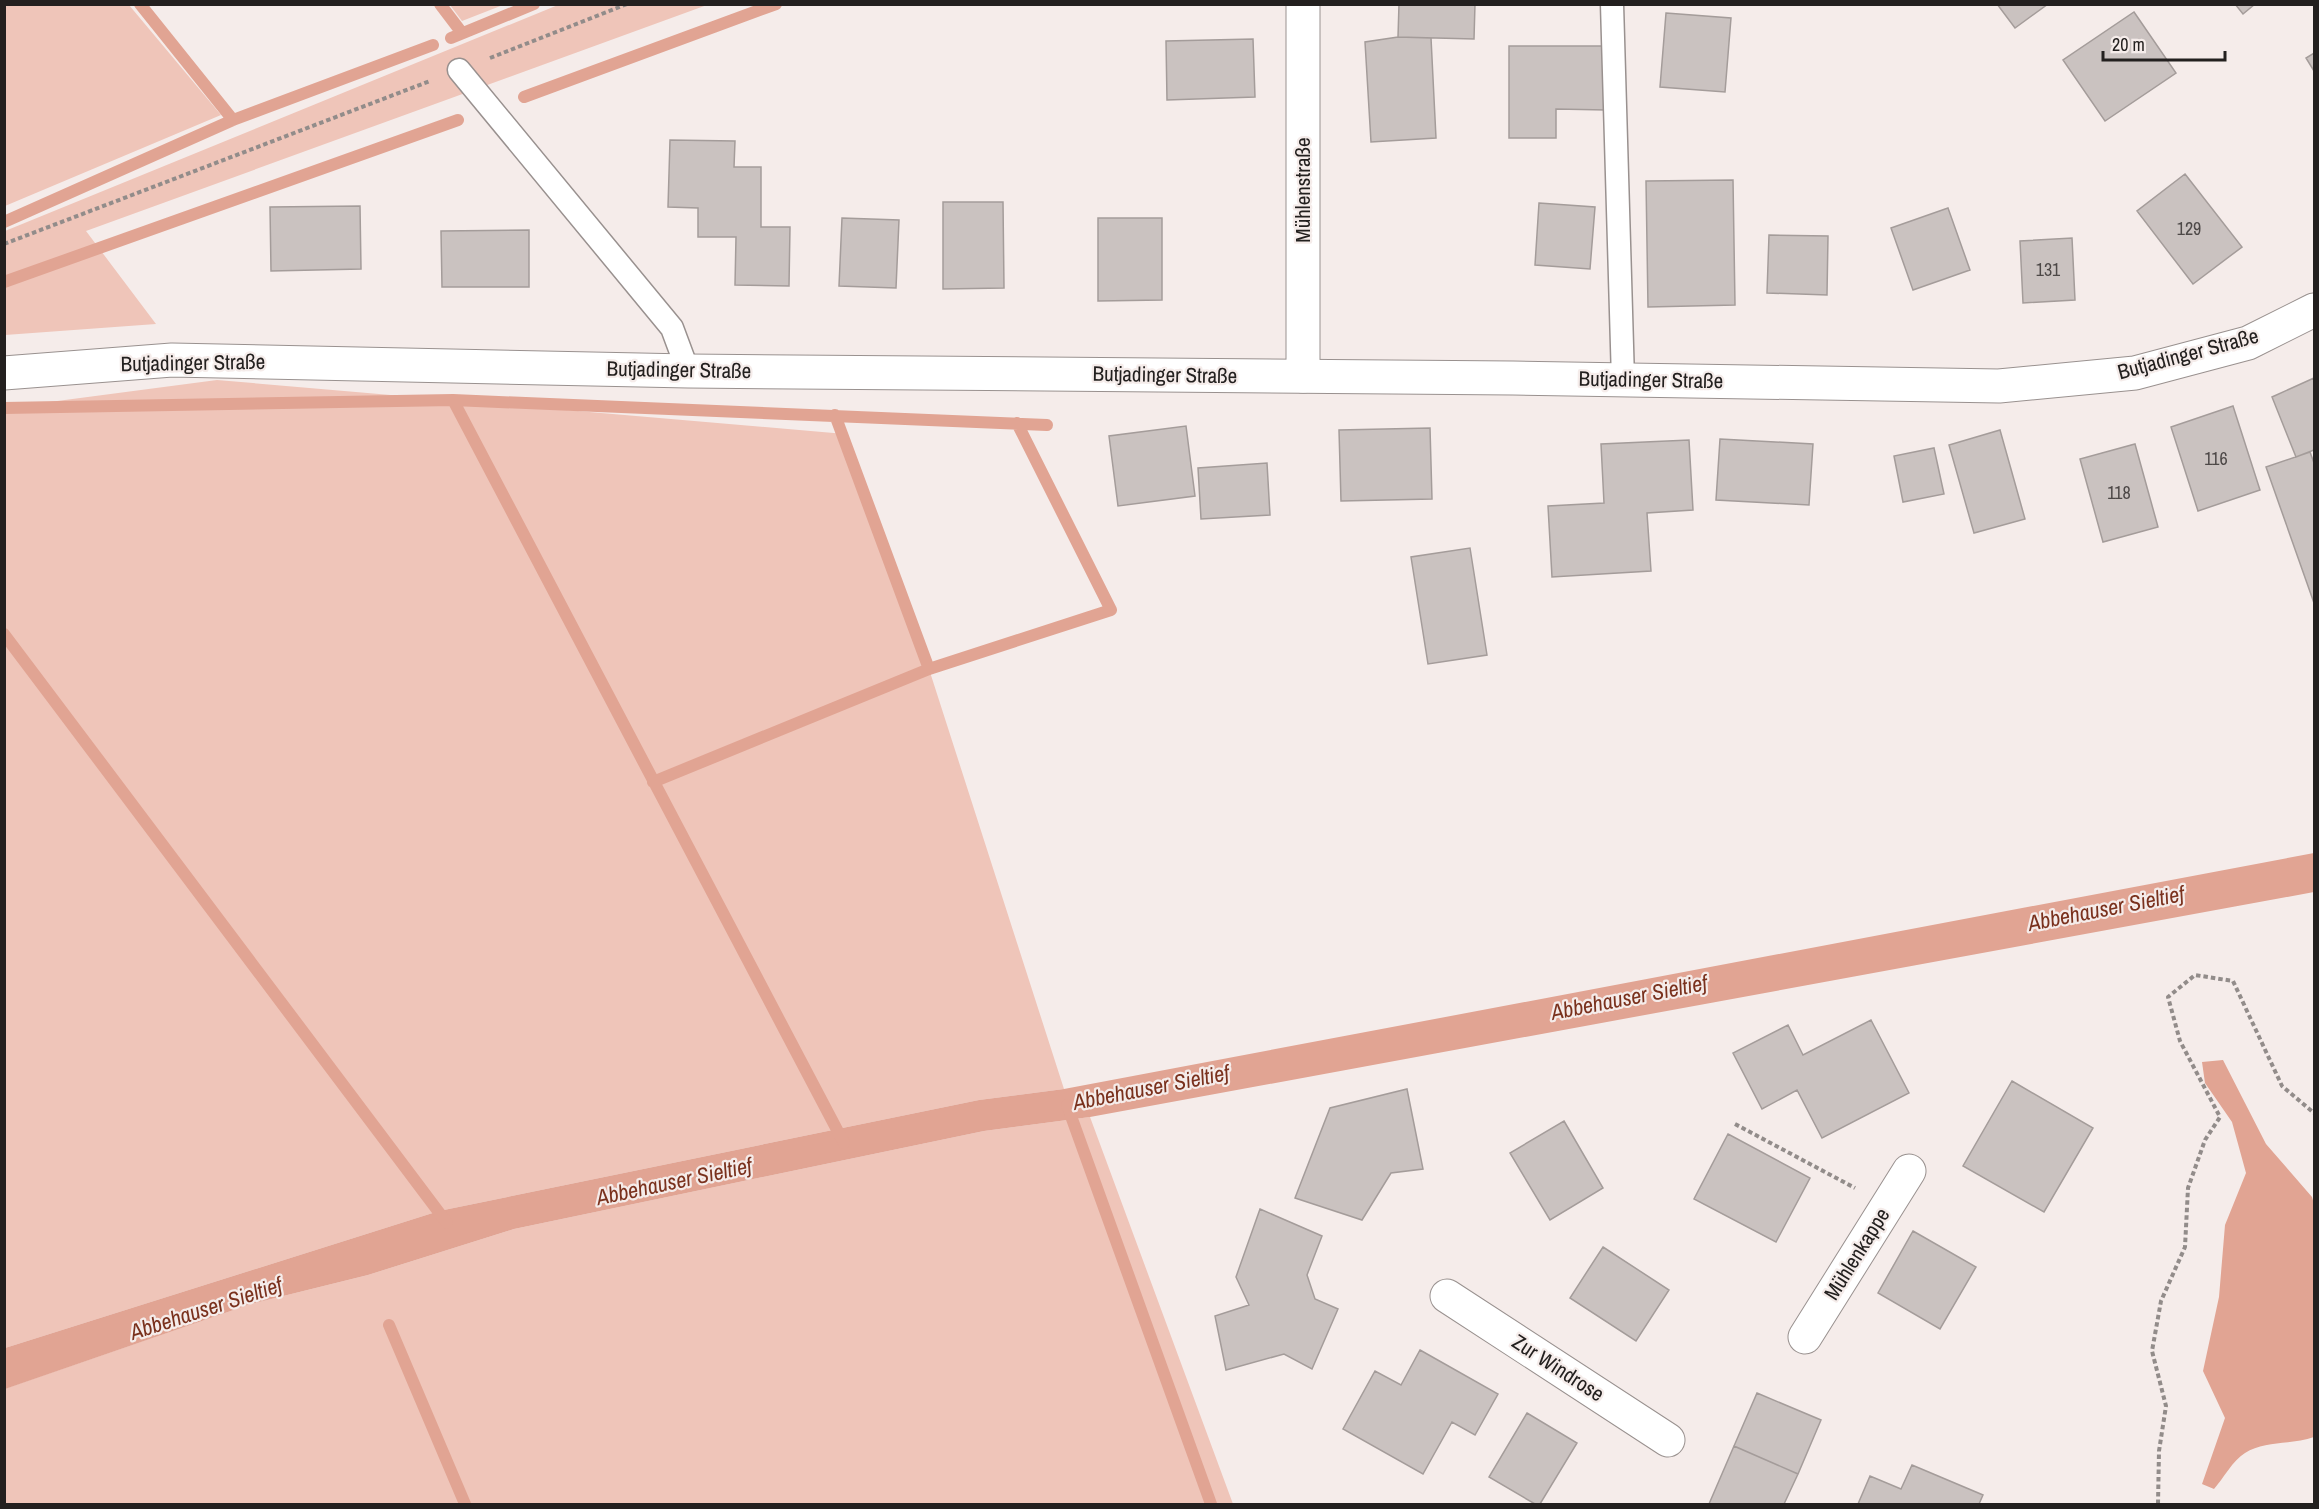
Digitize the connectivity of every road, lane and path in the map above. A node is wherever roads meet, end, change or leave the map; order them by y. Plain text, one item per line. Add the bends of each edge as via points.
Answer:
1 (627, 4) edge
2 (1303, 4) edge
3 (1612, 4) edge
4 (459, 70) junction
5 (4, 244) edge
6 (2314, 310) edge
7 (688, 371) junction
8 (4, 373) edge
9 (1303, 376) junction
10 (1623, 380) junction
11 (2314, 1113) edge
12 (1735, 1124) dead end
13 (1909, 1171) dead end
14 (1887, 1206) junction
15 (1447, 1296) dead end
16 (1805, 1338) dead end
17 (1668, 1440) dead end
18 (2158, 1504) edge

1 - 4 path
2 - 9 main road, Mühlenstraße
3 - 10 lane
4 - 5 path
4 - 7 lane via 672,328
6 - 10 main road, Butjadinger Straße via 2248,343 2135,373 1999,386
7 - 8 main road, Butjadinger Straße via 172,360
7 - 9 main road, Butjadinger Straße
9 - 10 main road, Butjadinger Straße
11 - 18 path via 2282,1086 2233,981 2195,975 2168,997 2180,1041 2220,1117 2205,1140 2188,1188 2185,1247 2161,1301 2152,1351 2166,1406 2159,1450
12 - 14 path
13 - 14 main road, Mühlenkappe
14 - 16 main road, Mühlenkappe
15 - 17 main road, Zur Windrose

